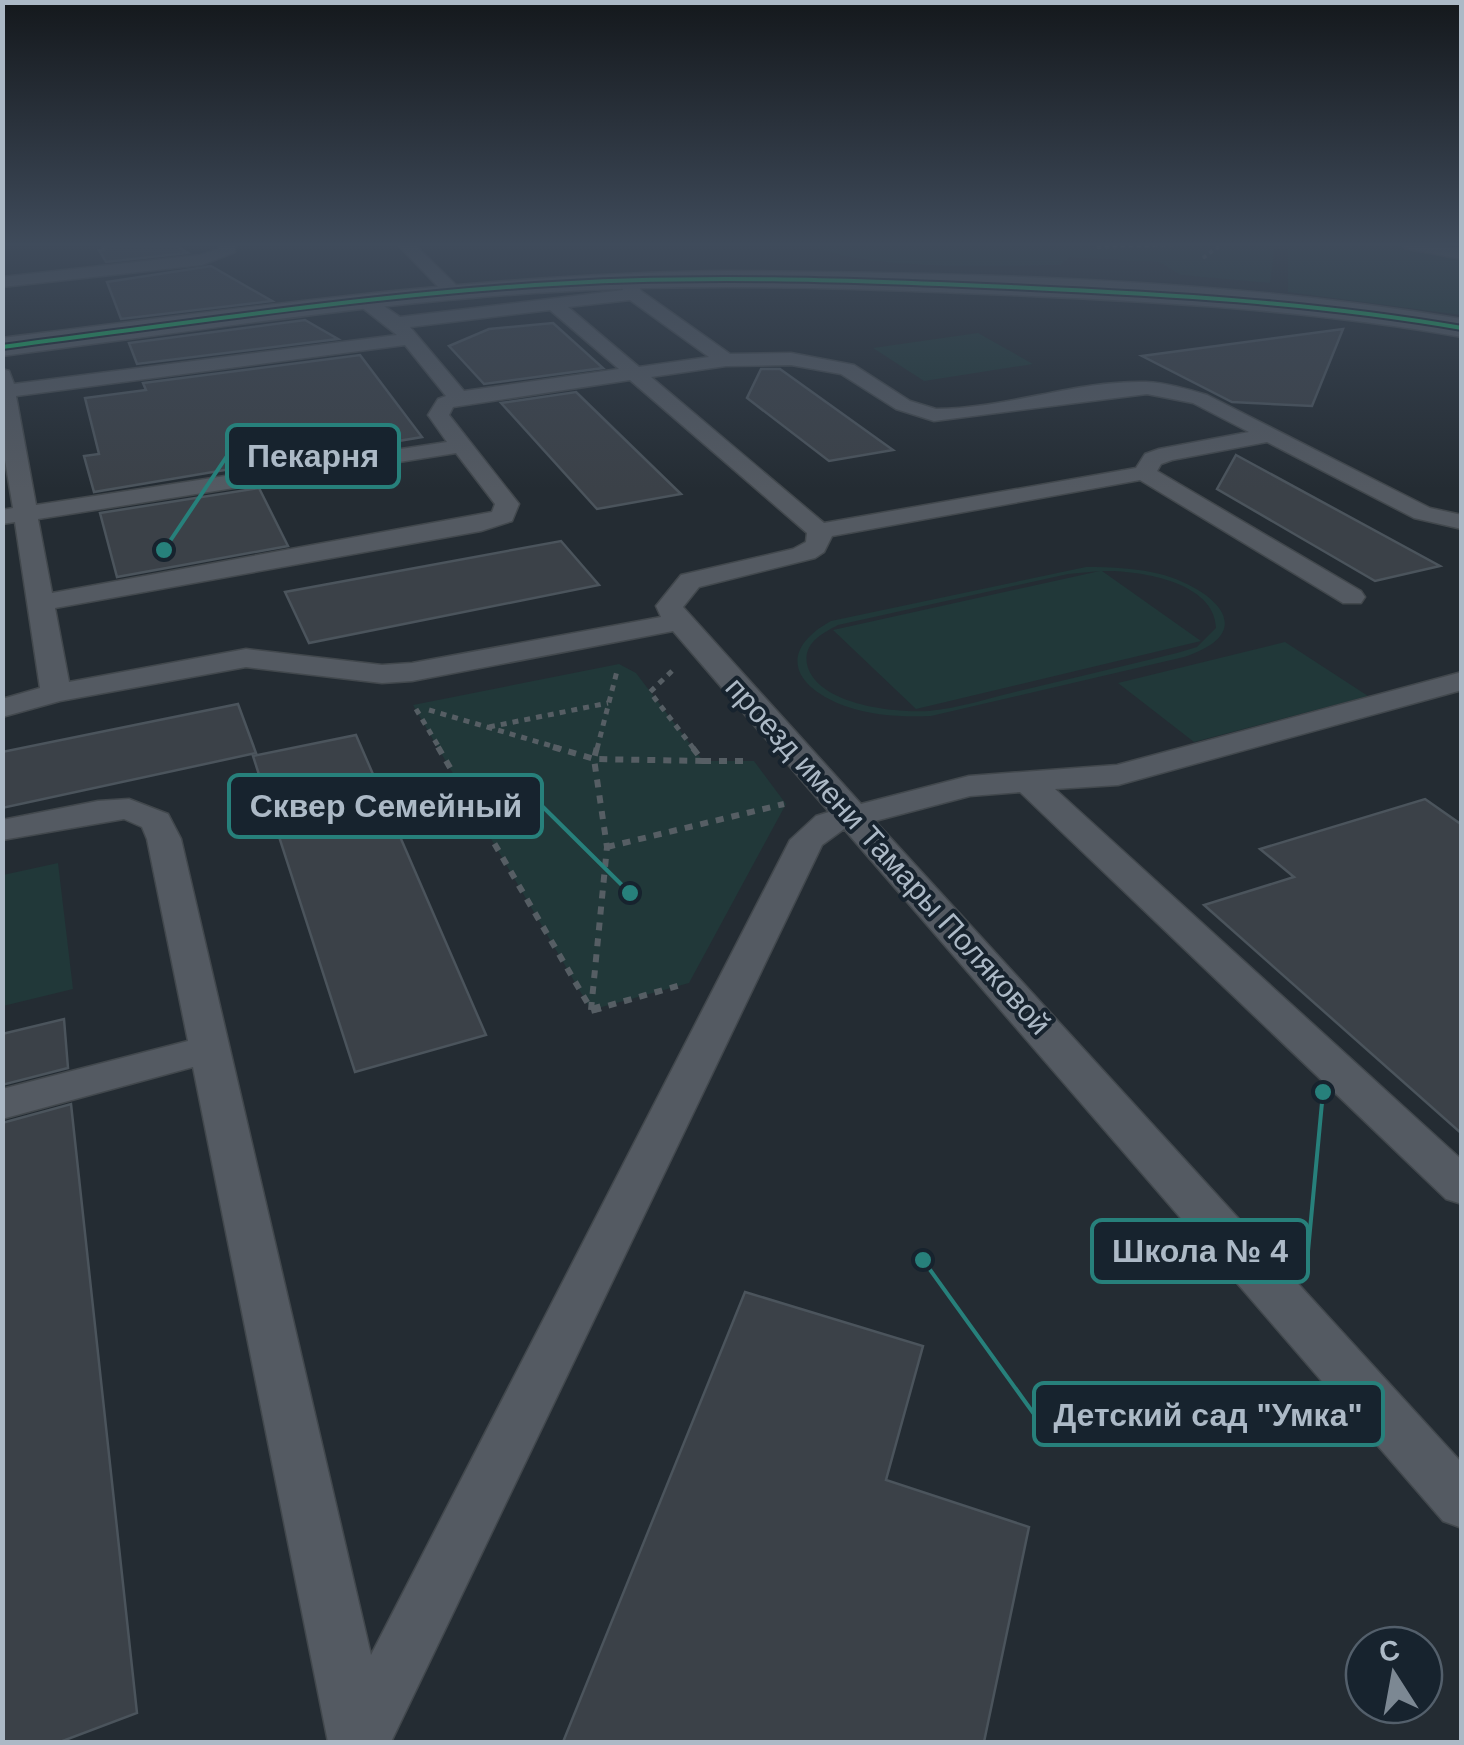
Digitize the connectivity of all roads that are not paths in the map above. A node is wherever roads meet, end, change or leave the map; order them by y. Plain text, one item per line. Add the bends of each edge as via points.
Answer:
1 (181, 325) edge
2 (397, 325) edge
3 (435, 325) edge
4 (579, 325) edge
5 (681, 325) edge
6 (404, 331) junction
7 (2, 348) edge
8 (726, 360) junction
9 (636, 373) junction
10 (4, 383) edge
11 (459, 398) junction
12 (1270, 435) junction
13 (462, 446) junction
14 (1144, 473) junction
15 (14, 515) edge
16 (1462, 522) edge
17 (819, 531) junction
18 (1352, 598) dead end
19 (41, 604) junction
20 (678, 622) junction
21 (1462, 681) edge
22 (56, 693) junction
23 (2, 708) edge
24 (1027, 781) junction
25 (854, 815) junction
26 (2, 830) edge
27 (209, 1049) junction
28 (2, 1104) edge
29 (1462, 1187) edge
30 (1462, 1503) edge
31 (360, 1742) edge

1 - 7 street
2 - 6 lane
3 - 6 lane
4 - 9 lane
5 - 8 lane
6 - 10 lane
6 - 11 lane
8 - 9 lane
8 - 12 lane via 833,364 903,405 934,414 1161,390 1200,399
9 - 11 lane
9 - 17 lane
10 - 15 lane
11 - 13 lane via 438,415
12 - 14 lane via 1167,454 1152,459
12 - 16 lane via 1422,513
13 - 15 lane
13 - 19 lane via 508,504 503,516
14 - 17 lane
14 - 18 lane
15 - 19 lane
17 - 20 lane via 816,548 801,554 690,582 669,606
19 - 22 lane
20 - 22 lane via 412,672 246,658
20 - 25 lane, проезд имени Тамары Поляковой
21 - 24 lane via 1118,774
22 - 23 lane
24 - 25 lane via 969,786
24 - 29 lane
25 - 30 lane, проезд имени Тамары Поляковой
25 - 31 lane via 828,823 807,840
26 - 27 lane via 129,809 156,821
27 - 28 lane
27 - 31 lane

